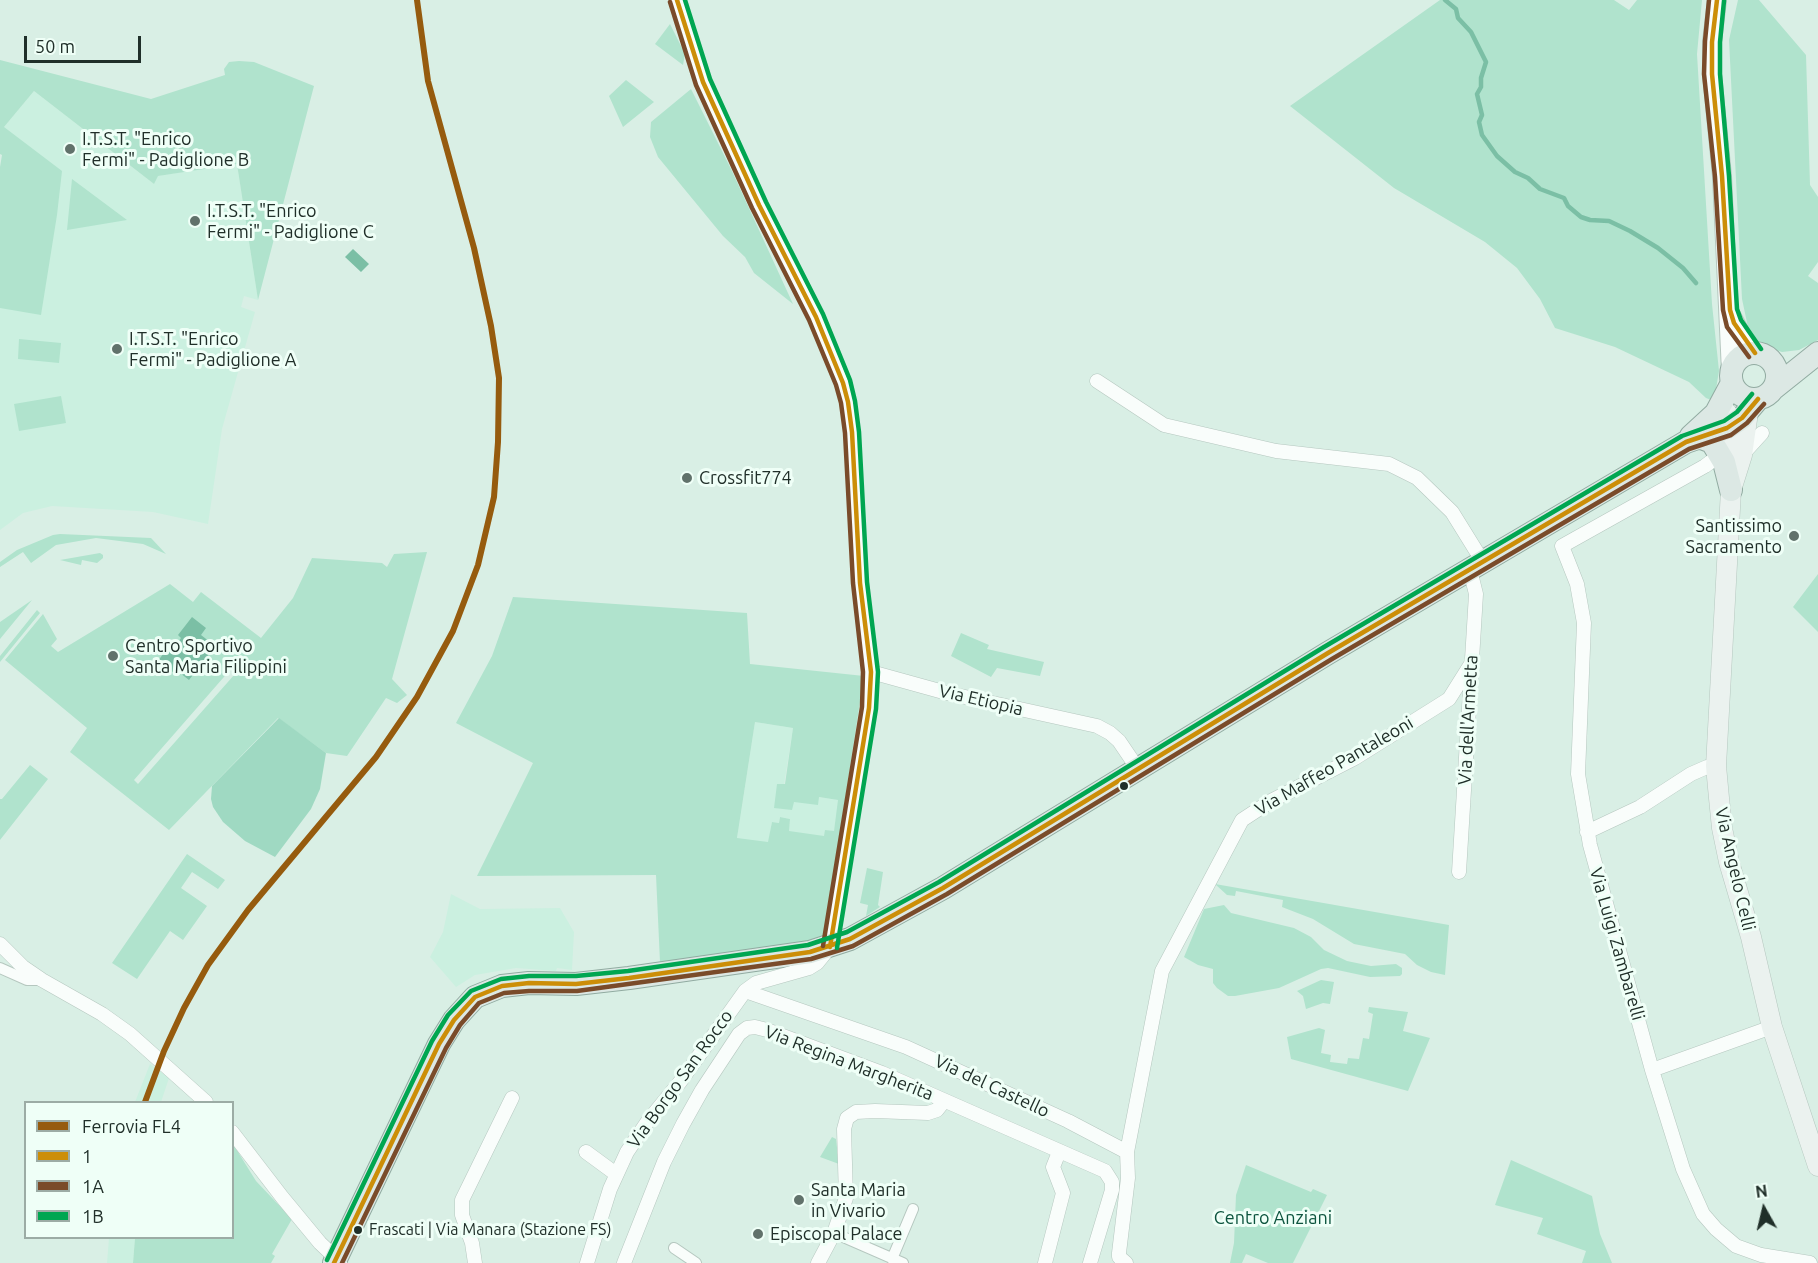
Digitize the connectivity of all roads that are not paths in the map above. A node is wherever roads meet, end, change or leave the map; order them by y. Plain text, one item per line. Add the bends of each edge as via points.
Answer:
1 (677, 0) edge
2 (1717, 0) edge
3 (1730, 310) junction
4 (1818, 352) edge
5 (1762, 355) junction
6 (1097, 381) dead end
7 (1730, 383) junction
8 (1760, 400) junction
9 (1762, 433) dead end
10 (1692, 439) junction
11 (1729, 447) junction
12 (1731, 490) joint
13 (1476, 566) junction
14 (1471, 664) junction
15 (871, 672) junction
16 (1716, 766) junction
17 (1138, 769) junction
18 (1587, 832) junction
19 (1459, 872) dead end
20 (0, 944) edge
21 (830, 947) junction
22 (0, 968) edge
23 (42, 981) junction
24 (745, 991) junction
25 (1772, 1027) junction
26 (1652, 1070) junction
27 (512, 1098) dead end
28 (205, 1101) edge
29 (944, 1101) junction
30 (234, 1135) edge
31 (586, 1152) dead end
32 (1059, 1152) junction
33 (1127, 1152) junction
34 (1818, 1166) edge
35 (616, 1174) junction
36 (913, 1209) dead end
37 (834, 1233) junction
38 (674, 1248) dead end
39 (892, 1259) junction
40 (337, 1262) edge
41 (476, 1263) edge
42 (587, 1263) edge
43 (624, 1263) edge
44 (696, 1263) edge
45 (818, 1263) edge
46 (903, 1263) edge
47 (1045, 1263) edge
48 (1090, 1263) edge
49 (1126, 1263) edge
50 (1810, 1263) edge

1 - 15 street via 698,68 759,205 812,309 845,392 852,432 860,583
2 - 3 street via 1712,74
3 - 5 street via 1734,323
3 - 7 street
4 - 5 main road via 1802,357
4 - 8 main road
5 - 7 main road via 1737,360
5 - 8 main road via 1776,369 1776,383
6 - 13 street via 1164,425 1276,451 1389,464 1417,478 1452,512
7 - 8 main road via 1739,394
7 - 10 main road via 1716,413
7 - 11 main road, Via Angelo Celli
8 - 11 main road
8 - 11 main road, Via Angelo Celli
9 - 11 street
10 - 11 main road
10 - 13 main road
11 - 12 main road, Via Angelo Celli via 1724,462
11 - 18 street, Via Luigi Zambarelli via 1705,466 1562,546 1577,584 1584,623 1578,774
12 - 16 main road, Via Angelo Celli
13 - 14 street, Via dell'Armetta
13 - 17 main road
14 - 19 street, Via dell'Armetta
14 - 33 street, Via Maffeo Pantaleoni via 1449,699 1355,758 1242,820 1162,971
15 - 17 street, Via Etiopia via 1091,724 1114,735
15 - 21 street via 869,708
16 - 18 street via 1690,774 1640,807
16 - 25 main road, Via Angelo Celli via 1722,828
17 - 21 main road via 913,906
18 - 26 street, Via Luigi Zambarelli
20 - 23 street
21 - 24 street, Via Borgo San Rocco via 809,968 756,983
21 - 40 main road via 629,978 576,984 513,984 475,997 450,1026 430,1063
22 - 23 street via 27,980
23 - 28 street via 123,1028
24 - 33 street, Via del Castello via 912,1050
24 - 35 street, Via Borgo San Rocco via 642,1129
25 - 26 street
25 - 34 main road, Via Angelo Celli
26 - 50 street, Via Luigi Zambarelli via 1683,1169 1703,1214 1730,1242 1744,1249
27 - 41 street via 462,1200 462,1215
29 - 32 street, Via Regina Margherita
29 - 37 street via 928,1113 867,1111 847,1118 847,1194
29 - 43 street, Via Regina Margherita via 767,1030 747,1028 739,1034 677,1133
30 - 40 street
31 - 35 street
32 - 47 street via 1053,1167 1063,1193
32 - 48 street, Via Regina Margherita via 1098,1167 1112,1182
33 - 49 street via 1128,1178 1119,1253
35 - 42 street, Via Borgo San Rocco
36 - 39 street
37 - 39 street
37 - 45 street
38 - 44 street
39 - 46 street

